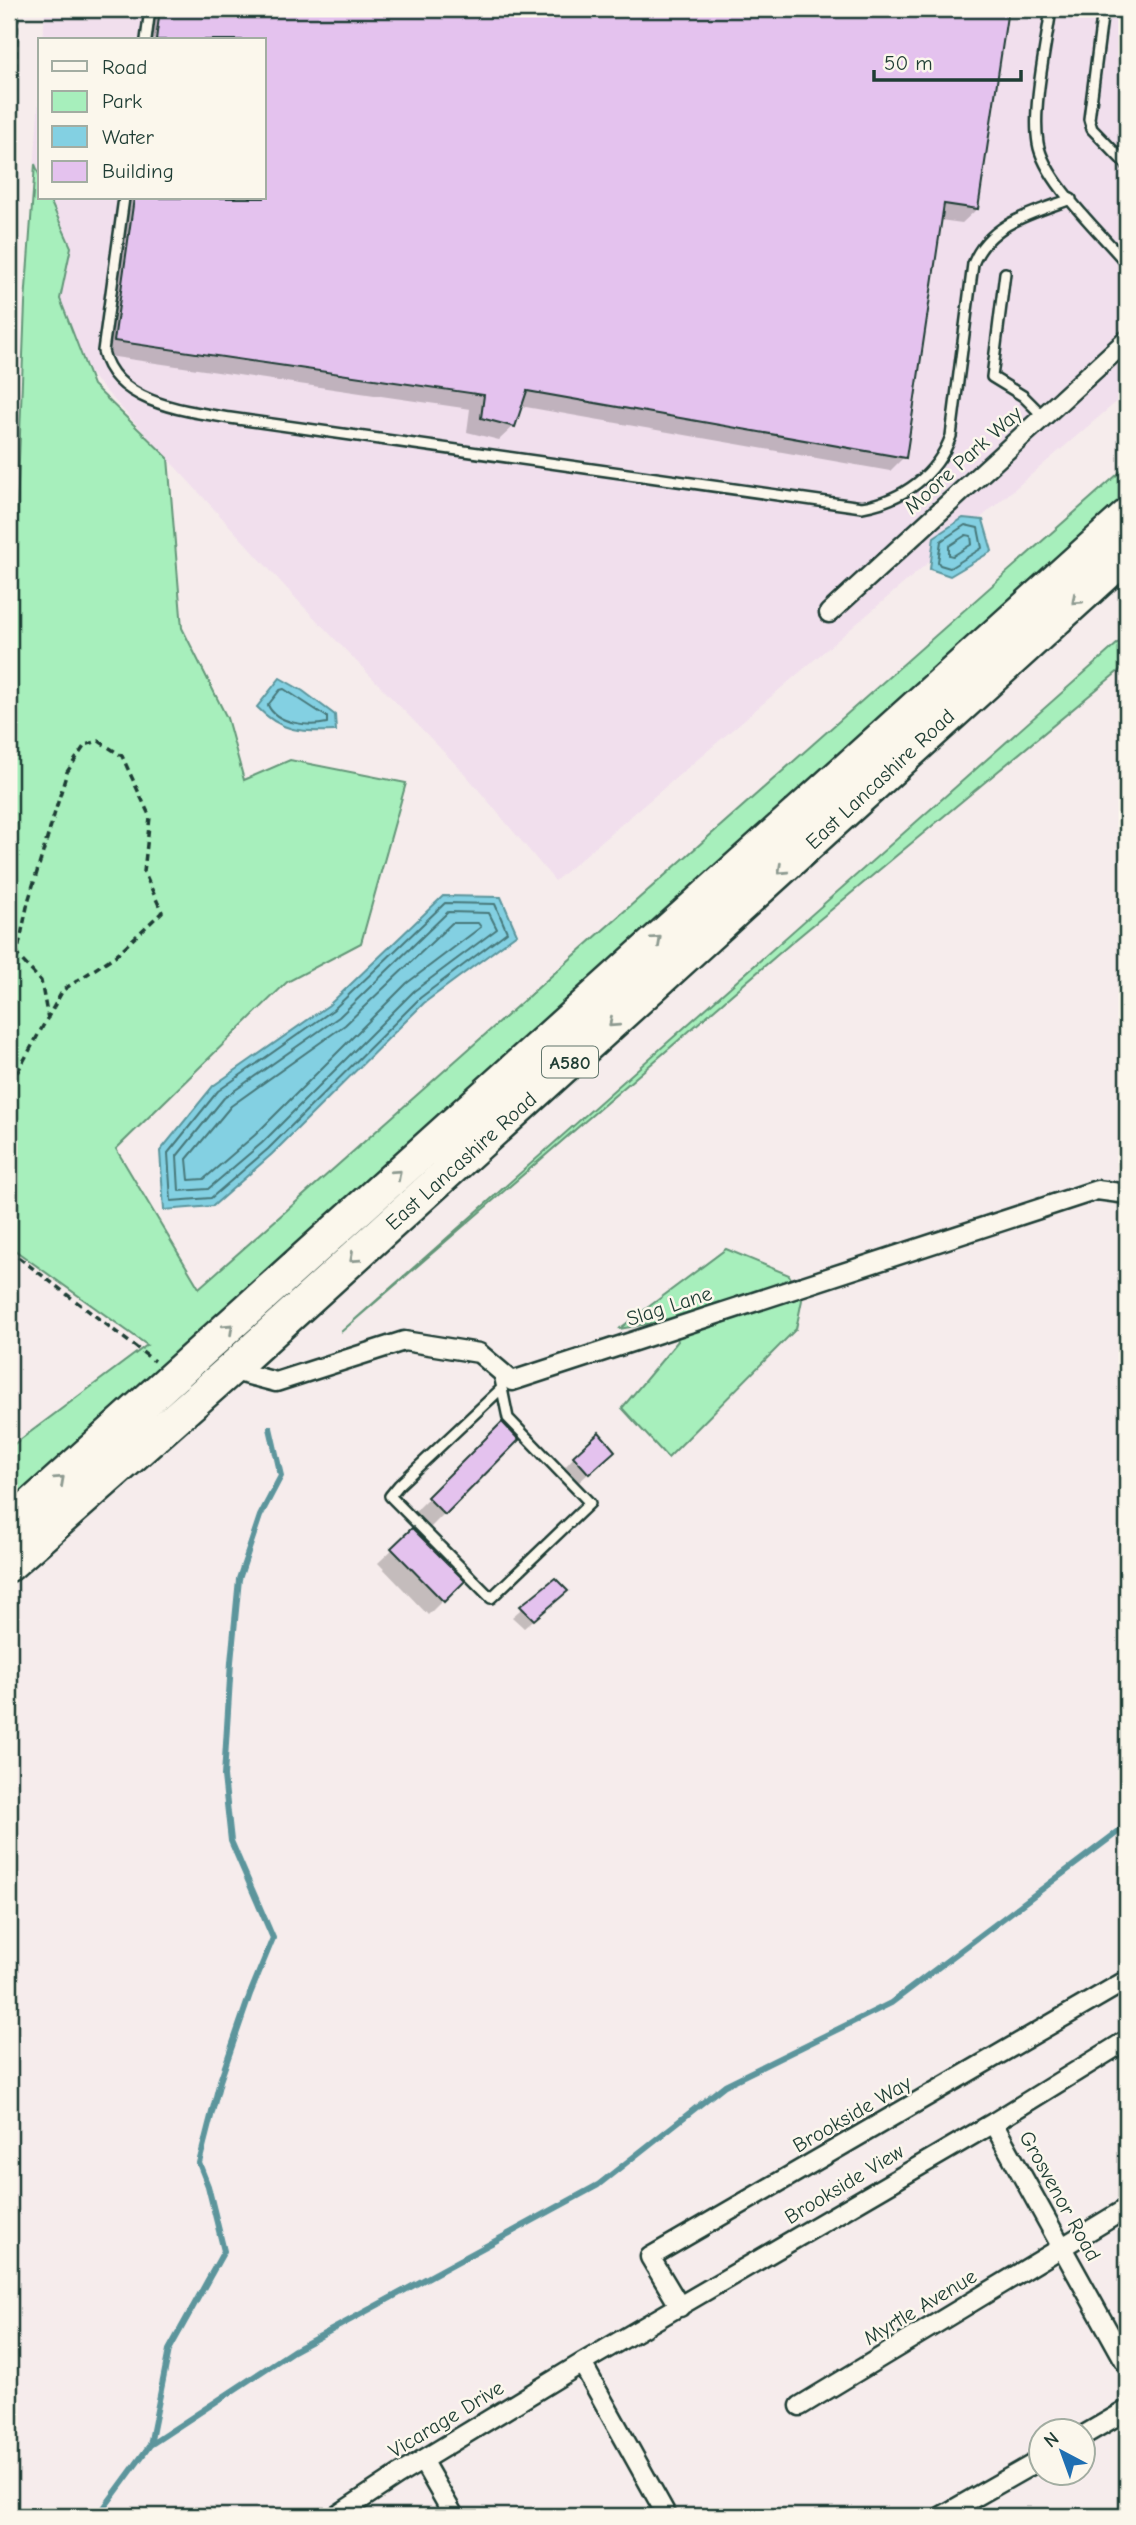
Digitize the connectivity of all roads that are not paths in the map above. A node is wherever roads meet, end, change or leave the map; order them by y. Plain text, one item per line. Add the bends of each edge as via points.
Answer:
1 (150, 9) edge
2 (1051, 9) edge
3 (1103, 9) edge
4 (146, 38) edge
5 (1127, 165) edge
6 (1071, 199) junction
7 (124, 200) edge
8 (1127, 264) edge
9 (1005, 273) dead end
10 (1127, 340) edge
11 (1044, 417) junction
12 (1127, 516) edge
13 (1127, 555) edge
14 (829, 613) dead end
15 (1127, 1194) edge
16 (498, 1369) junction
17 (182, 1371) junction
18 (221, 1378) junction
19 (502, 1388) junction
20 (9, 1525) edge
21 (9, 1565) edge
22 (1127, 1980) edge
23 (1127, 2040) edge
24 (993, 2123) junction
25 (1127, 2208) edge
26 (1063, 2246) junction
27 (680, 2307) junction
28 (582, 2363) junction
29 (1127, 2365) edge
30 (800, 2406) dead end
31 (1127, 2410) edge
32 (1098, 2426) edge
33 (422, 2460) junction
34 (1028, 2466) edge
35 (335, 2516) edge
36 (454, 2516) edge
37 (667, 2516) edge
38 (942, 2516) edge

1 - 4 lane
2 - 6 lane via 1037,116 1038,144 1046,167
3 - 5 lane via 1088,119
6 - 7 lane via 1013,222 978,250 945,452 898,497 862,507 164,405 114,376 103,351
6 - 8 lane
9 - 11 lane via 992,377 1023,396
10 - 11 street, Moore Park Way
11 - 14 street, Moore Park Way
17 -> 12 highway, East Lancashire Road / A580
13 -> 18 highway, East Lancashire Road / A580
15 - 16 street, Slag Lane via 1097,1190 512,1381
16 - 18 street, Slag Lane via 479,1353 404,1341 276,1382
16 - 19 lane
17 - 18 highway
20 -> 17 highway, East Lancashire Road / A580
18 - 21 highway, East Lancashire Road / A580
19 - 19 lane via 508,1418 590,1503 491,1598 390,1496
22 - 27 street, Brookside Way via 650,2257
23 - 24 street, Brookside View
24 - 26 street, Grosvenor Road
24 - 27 street, Brookside View
25 - 26 street, Myrtle Avenue
26 - 29 street, Grosvenor Road
26 - 30 street, Myrtle Avenue
27 - 28 street, Brookside View
28 - 33 street, Vicarage Drive
28 - 37 street
31 - 32 street
33 - 35 street, Vicarage Drive
33 - 36 street
34 - 38 street

